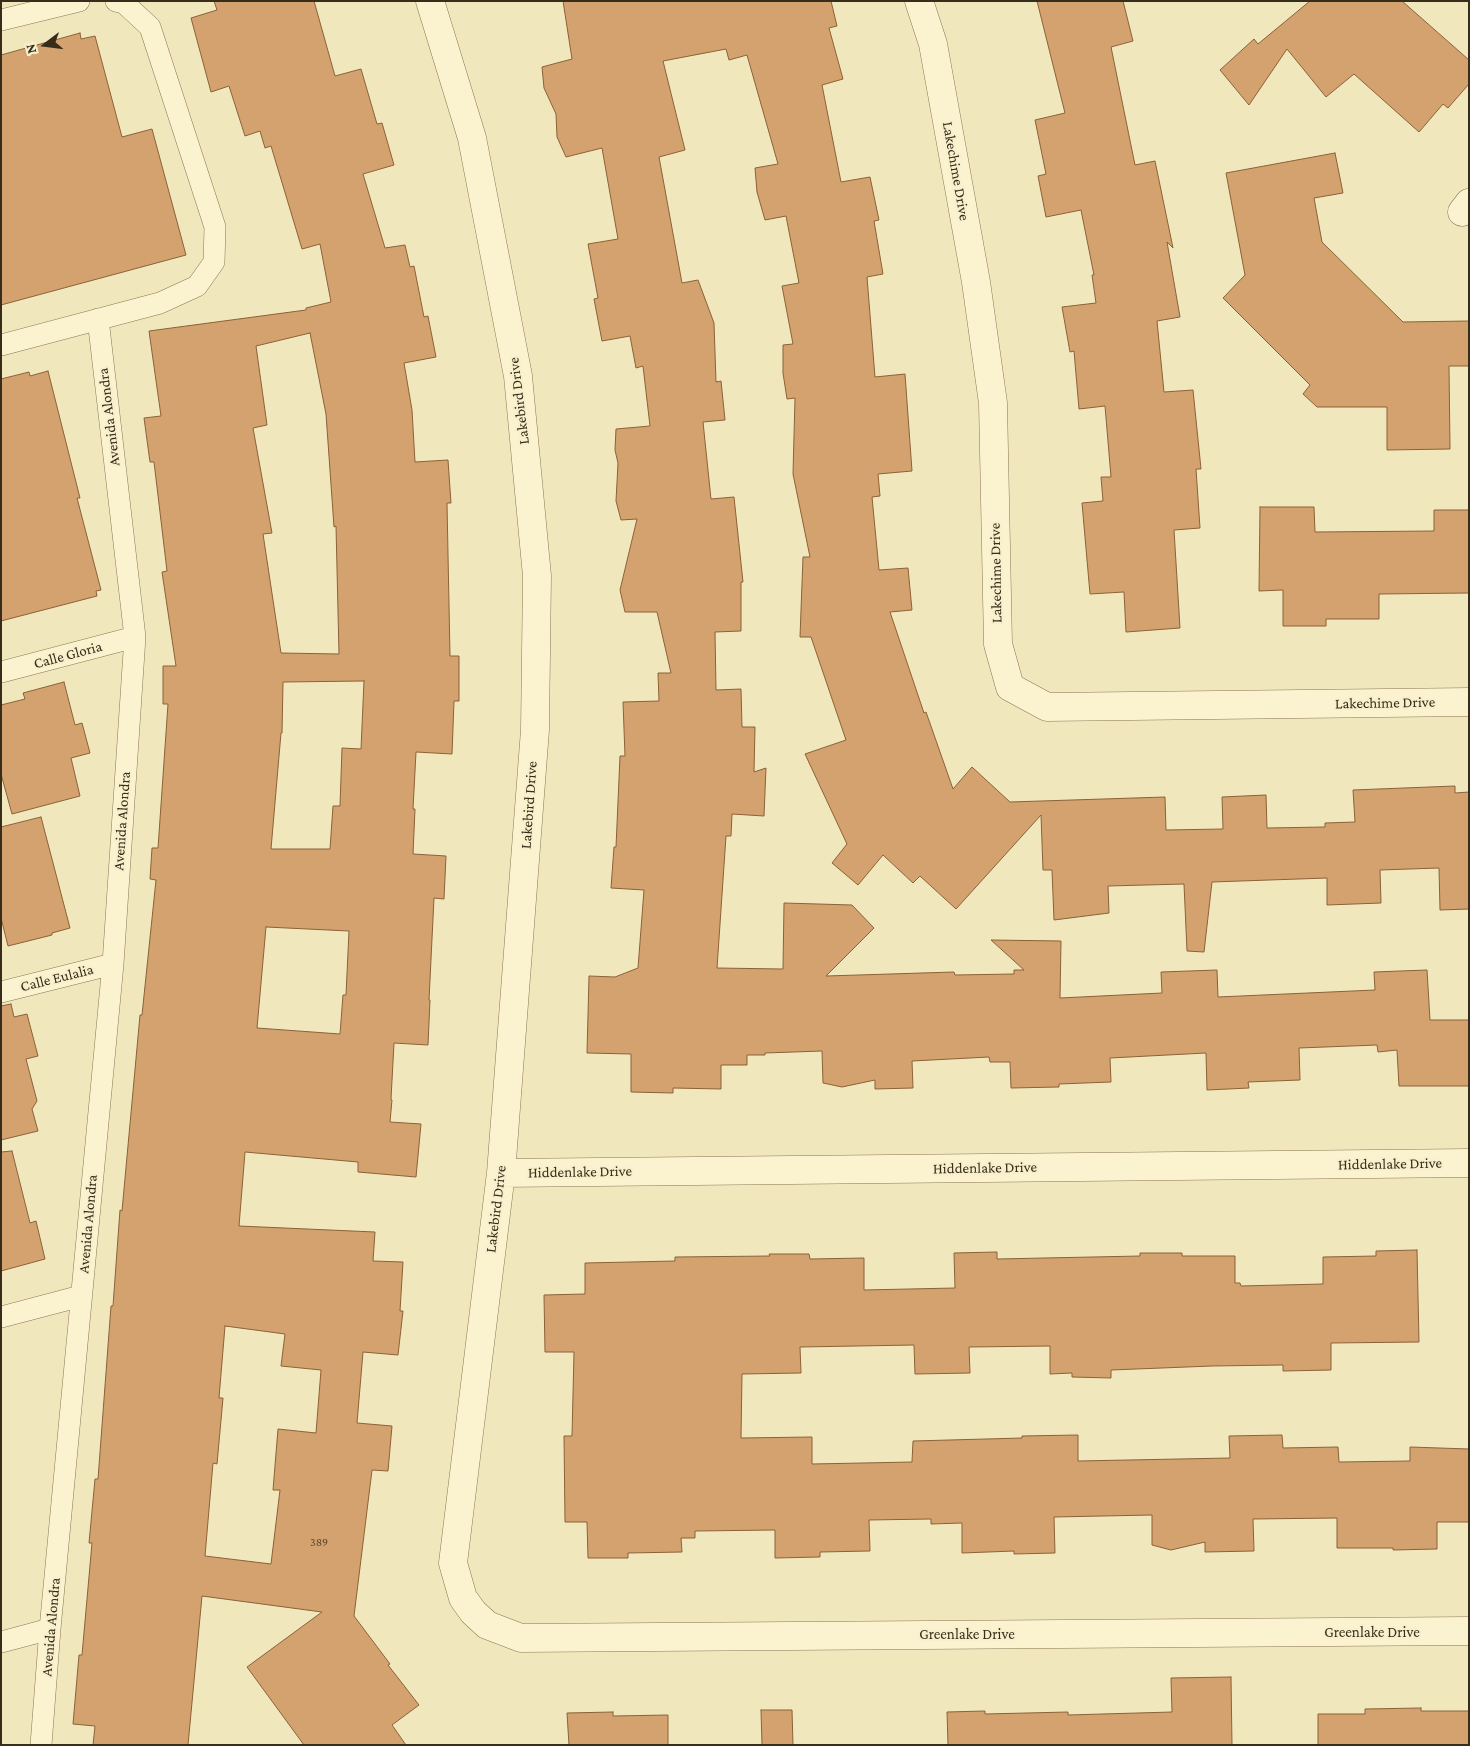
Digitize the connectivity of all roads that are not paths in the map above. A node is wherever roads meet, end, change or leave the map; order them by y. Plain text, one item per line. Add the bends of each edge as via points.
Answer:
1 (79, 1) edge
2 (116, 1) edge
3 (430, 1) edge
4 (919, 1) edge
5 (22, 8) edge
6 (1, 20) edge
7 (98, 319) junction
8 (1, 345) edge
9 (135, 637) junction
10 (1, 672) edge
11 (1469, 702) edge
12 (113, 964) junction
13 (1, 992) edge
14 (1469, 1163) edge
15 (501, 1173) junction
16 (81, 1296) junction
17 (1, 1317) edge
18 (473, 1612) joint
19 (50, 1629) junction
20 (1469, 1631) edge
21 (1, 1642) edge
22 (42, 1745) edge

1 - 5 lane
2 - 7 lane via 124,2 150,27 216,227 214,262 197,286 160,303
3 - 15 street, Lakebird Drive via 472,138 518,376 537,576 535,730
4 - 11 street, Lakechime Drive via 933,44 976,282 993,403 998,644 1010,687 1047,707
5 - 6 lane
7 - 8 lane
7 - 9 lane, Avenida Alondra
9 - 10 lane, Calle Gloria
9 - 12 lane, Avenida Alondra
12 - 13 lane, Calle Eulalia
12 - 16 lane, Avenida Alondra
14 - 15 street, Hiddenlake Drive
15 - 18 street, Lakebird Drive via 453,1563 463,1598
16 - 17 lane
16 - 19 lane, Avenida Alondra
18 - 20 street, Greenlake Drive via 488,1625 522,1638
19 - 21 lane
19 - 22 lane, Avenida Alondra

